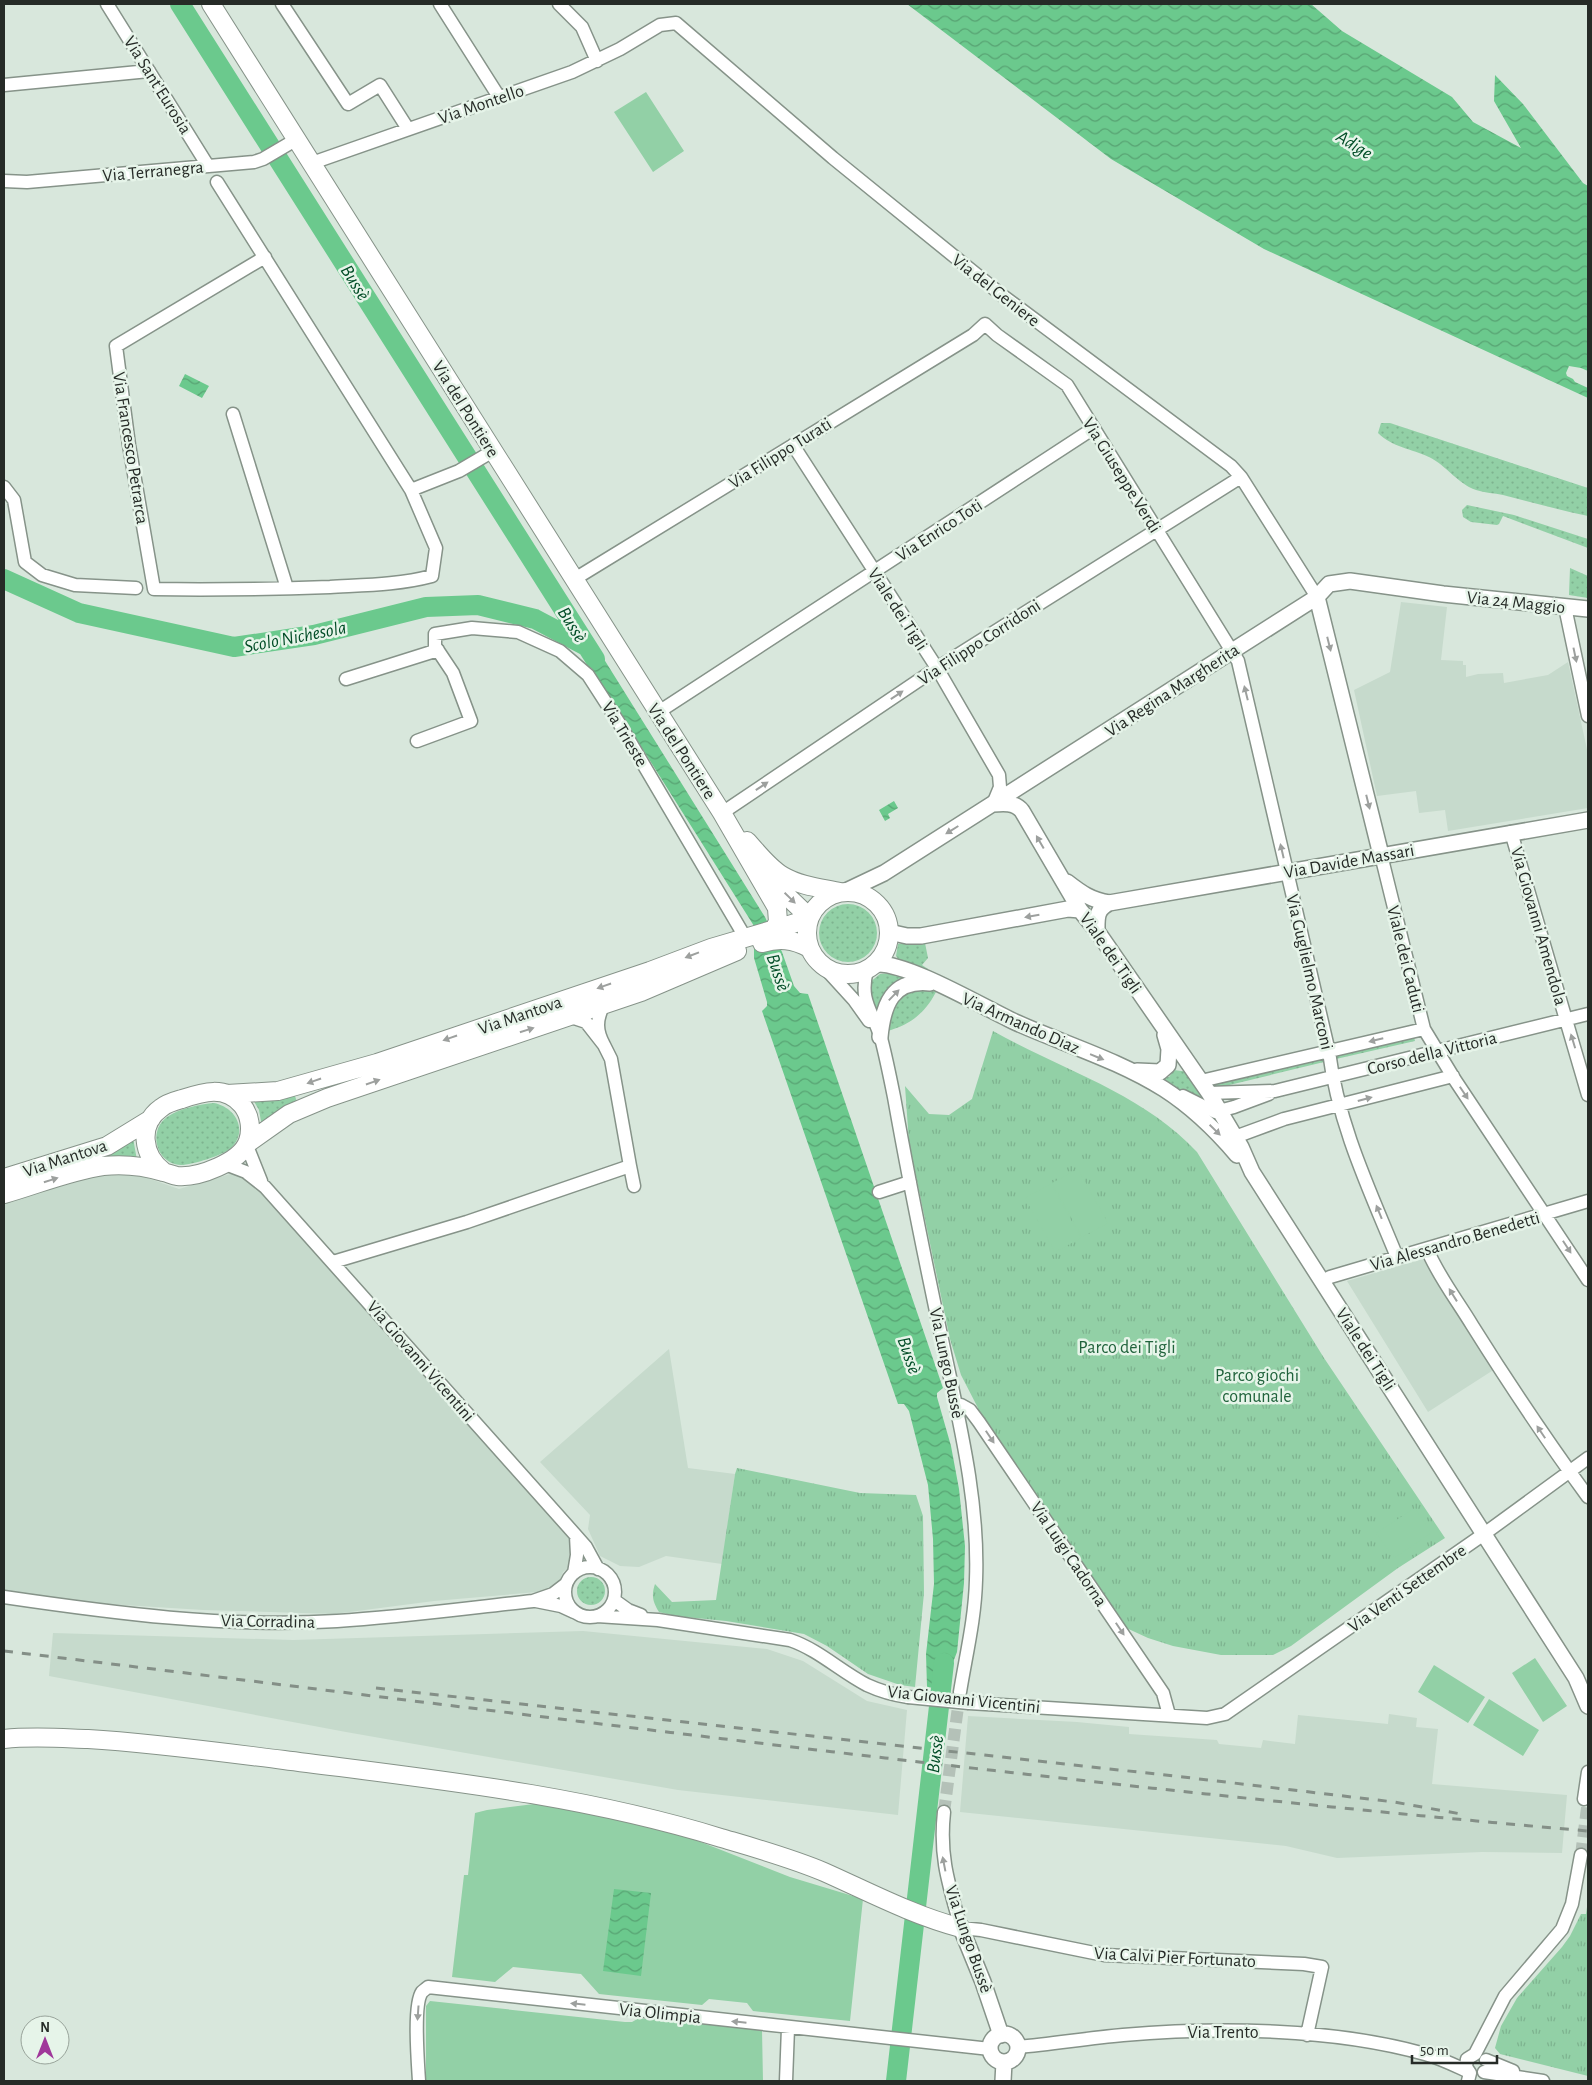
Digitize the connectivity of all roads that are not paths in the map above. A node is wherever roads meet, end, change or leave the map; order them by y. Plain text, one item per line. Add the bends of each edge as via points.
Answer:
1 (107, 4) edge
2 (211, 4) edge
3 (282, 4) edge
4 (440, 4) edge
5 (559, 4) edge
6 (645, 34) joint
7 (597, 61) junction
8 (149, 71) junction
9 (4, 85) edge
10 (499, 97) junction
11 (408, 129) junction
12 (292, 142) junction
13 (312, 163) junction
14 (208, 166) junction
15 (4, 181) edge
16 (217, 182) dead end
17 (265, 257) junction
18 (985, 324) joint
19 (233, 414) dead end
20 (1094, 428) junction
21 (793, 445) junction
22 (488, 454) junction
23 (1241, 477) junction
24 (4, 487) edge
25 (411, 490) junction
26 (1156, 530) junction
27 (875, 572) junction
28 (574, 580) junction
29 (136, 588) dead end
30 (287, 588) junction
31 (1317, 597) junction
32 (1565, 607) junction
33 (1588, 610) edge
34 (438, 650) junction
35 (1233, 651) junction
36 (937, 668) junction
37 (346, 678) dead end
38 (1584, 678) edge
39 (657, 713) junction
40 (1588, 716) edge
41 (417, 741) dead end
42 (999, 775) junction
43 (1024, 785) junction
44 (993, 804) junction
45 (1018, 806) junction
46 (722, 813) junction
47 (1588, 820) edge
48 (1511, 832) junction
49 (746, 854) junction
50 (1381, 855) junction
51 (1287, 872) junction
52 (1061, 877) junction
53 (842, 892) junction
54 (1109, 903) junction
55 (1080, 910) junction
56 (809, 918) junction
57 (1096, 931) junction
58 (889, 932) junction
59 (777, 934) junction
60 (750, 939) junction
61 (809, 948) junction
62 (823, 966) junction
63 (872, 967) junction
64 (934, 983) junction
65 (604, 1004) junction
66 (1588, 1014) edge
67 (568, 1016) junction
68 (1157, 1019) junction
69 (1566, 1020) junction
70 (1424, 1030) junction
71 (880, 1037) junction
72 (604, 1045) junction
73 (1329, 1052) junction
74 (1438, 1052) junction
75 (1128, 1070) junction
76 (1453, 1076) junction
77 (1332, 1077) junction
78 (1205, 1087) junction
79 (1164, 1088) junction
80 (1275, 1090) junction
81 (227, 1094) junction
82 (1588, 1095) edge
83 (1339, 1105) junction
84 (1219, 1111) junction
85 (151, 1119) junction
86 (1235, 1137) junction
87 (247, 1144) junction
88 (225, 1164) junction
89 (630, 1166) junction
90 (164, 1172) junction
91 (1252, 1172) junction
92 (4, 1178) edge
93 (910, 1182) junction
94 (634, 1186) dead end
95 (265, 1187) junction
96 (879, 1192) dead end
97 (4, 1194) edge
98 (1588, 1201) edge
99 (1545, 1214) junction
100 (1427, 1249) junction
101 (1397, 1258) junction
102 (333, 1262) junction
103 (1588, 1280) edge
104 (1323, 1281) junction
105 (956, 1406) junction
106 (1588, 1458) edge
107 (1570, 1471) junction
108 (1588, 1496) edge
109 (1484, 1534) junction
110 (576, 1536) junction
111 (598, 1569) junction
112 (574, 1573) junction
113 (566, 1584) junction
114 (4, 1598) edge
115 (614, 1600) junction
116 (533, 1601) junction
117 (574, 1612) junction
118 (597, 1616) junction
119 (658, 1620) junction
120 (1576, 1678) junction
121 (1588, 1689) edge
122 (960, 1692) tunnel mouth
123 (1588, 1706) edge
124 (1224, 1714) joint
125 (1169, 1715) junction
126 (4, 1739) edge
127 (1588, 1772) edge
128 (1584, 1799) dead end
129 (944, 1812) tunnel mouth
130 (1581, 1855) tunnel mouth
131 (961, 1928) junction
132 (788, 2028) junction
133 (1001, 2035) junction
134 (1307, 2035) junction
135 (1018, 2047) junction
136 (990, 2048) junction
137 (1004, 2062) junction
138 (1476, 2068) edge
139 (419, 2081) edge
140 (786, 2081) edge
141 (1003, 2081) edge
142 (1543, 2081) edge

1 - 8 street, Via Sant'Eurosia
2 - 12 main road, Via del Pontiere
3 - 11 street via 348,104 380,85
4 - 10 street
5 - 7 street via 582,27
6 - 7 street, Via Montello
6 - 23 street, Via del Geniere via 666,23 680,25 833,158 962,263 1037,323 1219,456
7 - 10 street, Via Montello
8 - 9 street
8 - 14 street, Via Sant'Eurosia
10 - 11 street, Via Montello
11 - 13 street, Via Montello
12 - 13 main road, Via del Pontiere
12 - 14 street, Via Terranegra via 263,159
13 - 22 main road, Via del Pontiere
14 - 15 street, Via Terranegra via 27,182
16 - 17 street, Via Francesco Petrarca
17 - 25 street, Via Francesco Petrarca
17 - 30 street, Via Francesco Petrarca via 116,346 154,589 223,591
18 - 20 street, Via Giuseppe Verdi via 1066,385
18 - 21 street, Via Filippo Turati via 973,335
19 - 30 street
20 - 26 street, Via Giuseppe Verdi
20 - 27 street, Via Enrico Toti
21 - 27 street, Viale dei Tigli
21 - 28 street, Via Filippo Turati
22 - 25 street via 459,471
22 - 28 main road, Via del Pontiere
23 - 26 street, Via Filippo Corridoni
23 - 31 street, Via del Geniere
24 - 29 street via 14,500 25,562 31,567 42,575 75,585
25 - 30 street, Via Francesco Petrarca via 436,548 432,576 406,583
26 - 35 street, Via Giuseppe Verdi
26 - 36 street, Via Filippo Corridoni
27 - 36 street, Viale dei Tigli
27 - 39 street, Via Enrico Toti
28 - 39 main road, Via del Pontiere
31 - 32 street, Via 24 Maggio via 1346,591 1443,594
31 - 35 street, Via Regina Margherita
31 -> 50 street, Viale dei Caduti
32 - 33 street, Via 24 Maggio
32 -> 38 street
34 - 37 street
34 - 41 street via 453,673 471,721
34 - 60 street, Via Trieste via 435,634 472,628 518,632 560,650 588,675
35 - 43 street, Via Regina Margherita
51 -> 35 street, Via Guglielmo Marconi
36 - 42 street, Viale dei Tigli
46 -> 36 street, Via Filippo Corridoni
38 - 40 street
39 - 46 main road, Via del Pontiere
42 - 43 street via 1012,784
42 - 44 street via 1000,787
43 - 44 street, Via Regina Margherita
43 - 45 street
44 - 45 street
44 -> 53 street, Via Regina Margherita via 884,872
52 -> 45 street, Viale dei Tigli
46 - 49 main road, Via del Pontiere
46 - 53 main road, Via del Pontiere via 784,877 801,884
47 - 48 street, Via Davide Massari
48 - 50 street, Via Davide Massari
48 - 69 street, Via Giovanni Amendola
49 -> 56 main road, Via del Pontiere
49 - 59 main road, Via del Pontiere via 778,908
50 - 51 street, Via Davide Massari
50 - 70 street, Viale dei Caduti
51 - 54 street, Via Davide Massari
51 - 73 street, Via Guglielmo Marconi
52 - 54 street, Via Davide Massari via 1085,896
52 - 55 street, Viale dei Tigli
53 - 56 main road via 828,896
53 - 58 main road via 861,894 872,900 884,914
54 - 57 street via 1100,908
55 - 57 street, Viale dei Tigli
55 -> 58 street via 1068,909 915,936
56 - 59 main road, Via Mantova
56 - 61 main road via 806,938
57 - 68 street, Viale dei Tigli
58 - 63 main road via 887,947
59 - 60 main road, Via Mantova
59 - 61 main road
60 - 65 main road, Via Mantova via 657,986
60 -> 81 main road, Via Mantova via 377,1063 288,1089
61 - 62 main road
62 - 63 main road via 850,975
62 - 71 street, Via Lungo Bussè via 854,1000
63 - 64 street, Via Armando Diaz via 888,964
63 - 71 street, Via Lungo Bussè via 864,994
71 -> 64 street via 884,1010 894,994 912,984
64 -> 75 street, Via Armando Diaz
65 - 67 main road, Via Mantova
65 - 72 street via 597,1025
66 - 69 street, Corso della Vittoria
67 - 72 street via 586,1022
87 -> 67 main road, Via Mantova via 289,1114 327,1098
68 - 75 street, Viale dei Tigli via 1169,1049 1168,1065 1160,1072
68 - 78 street, Viale dei Tigli
69 - 74 street, Corso della Vittoria
82 -> 69 street, Via Giovanni Amendola
70 -> 73 street, Corso della Vittoria
70 - 74 street, Viale dei Caduti
71 - 93 street, Via Lungo Bussè
72 - 89 street via 611,1059
73 - 77 street, Via Guglielmo Marconi
73 - 78 street, Corso della Vittoria
74 - 76 street, Viale dei Caduti
74 - 77 street, Corso della Vittoria
75 - 79 street, Via Armando Diaz
83 -> 76 street, Corso della Vittoria
76 -> 99 street, Viale dei Caduti
77 - 80 street, Corso della Vittoria
77 - 83 street, Via Guglielmo Marconi
78 - 80 street, Corso della Vittoria
78 - 84 street, Viale dei Tigli
79 - 84 street, Via Armando Diaz via 1209,1110
79 -> 91 street, Via Armando Diaz via 1218,1132
80 - 84 street, Corso della Vittoria via 1265,1097
81 - 85 main road, Via Mantova via 209,1091 178,1101 160,1108
81 - 87 main road via 242,1104 248,1115 250,1133
83 - 86 street, Corso della Vittoria
101 -> 83 street, Via Guglielmo Marconi
84 - 86 street, Viale dei Tigli
85 - 90 main road via 146,1147 152,1161
85 - 92 main road, Via Mantova via 107,1146
86 - 91 street, Viale dei Tigli
87 - 88 main road, Via Mantova via 240,1155
87 - 95 street, Via Giovanni Vicentini
88 - 90 main road, Via Mantova via 190,1176
88 - 95 street, Via Giovanni Vicentini via 246,1172
89 - 94 street
89 - 102 street via 467,1222
97 -> 90 main road, Via Mantova via 89,1168 119,1165
91 - 104 street, Viale dei Tigli
93 - 96 street
93 - 105 street, Via Lungo Bussè
95 - 102 street, Via Giovanni Vicentini
98 - 99 street, Via Alessandro Benedetti
99 - 100 street, Via Alessandro Benedetti
99 -> 103 street, Viale dei Caduti
100 - 101 street, Via Alessandro Benedetti
107 -> 100 street via 1513,1390
101 - 104 street, Via Alessandro Benedetti
102 - 110 street, Via Giovanni Vicentini
104 - 109 street, Viale dei Tigli
105 - 122 street, Via Lungo Bussè via 967,1460 976,1545 973,1624
105 -> 125 street, Via Luigi Cadorna via 970,1410 980,1422 1163,1692
106 - 107 street, Via Venti Settembre
107 - 108 street
107 - 109 street, Via Venti Settembre
109 - 120 street, Viale dei Tigli
109 - 124 street, Via Venti Settembre
110 - 111 street, Via Giovanni Vicentini
110 - 112 street
111 - 112 street via 587,1567
111 - 115 street, Via Giovanni Vicentini via 613,1583
112 - 113 street
113 - 116 street, Via Corradina via 553,1594
113 - 117 street via 566,1601
114 - 116 street, Via Corradina via 157,1616 254,1622 336,1621
115 - 118 street
115 - 119 street, Via Giovanni Vicentini via 628,1610
116 - 117 street, Via Corradina via 562,1606
117 - 118 street, Via Giovanni Vicentini via 589,1618
118 - 119 street, Via Giovanni Vicentini
119 - 125 street, Via Giovanni Vicentini, bridge via 790,1640 808,1646 865,1684 908,1697 970,1704
120 - 121 street, Viale dei Tigli
120 - 123 street, Viale dei Tigli
124 - 125 street, Via Giovanni Vicentini via 1207,1718
126 - 131 main road via 30,1736 173,1746 450,1781 599,1806 681,1826 820,1871 934,1921
127 - 128 street
131 -> 129 street, Via Lungo Bussè via 943,1857
130 - 138 street via 1572,1904 1562,1929 1505,1996
131 - 133 street, Via Lungo Bussè via 984,1982
131 - 134 street, Via Calvi Pier Fortunato via 1104,1955 1322,1967
132 - 136 street, Via Olimpia
132 -> 139 street, Via Olimpia via 428,1988 420,1996 417,2017
132 - 140 street
133 - 135 street via 1012,2037
133 - 136 street via 994,2038
134 - 135 street, Via Trento via 1209,2030 1121,2035
134 - 138 street, Via Trento via 1375,2043
135 - 137 street via 1013,2058
136 - 137 street via 996,2059
137 - 141 street
138 - 142 street, Via Trento

